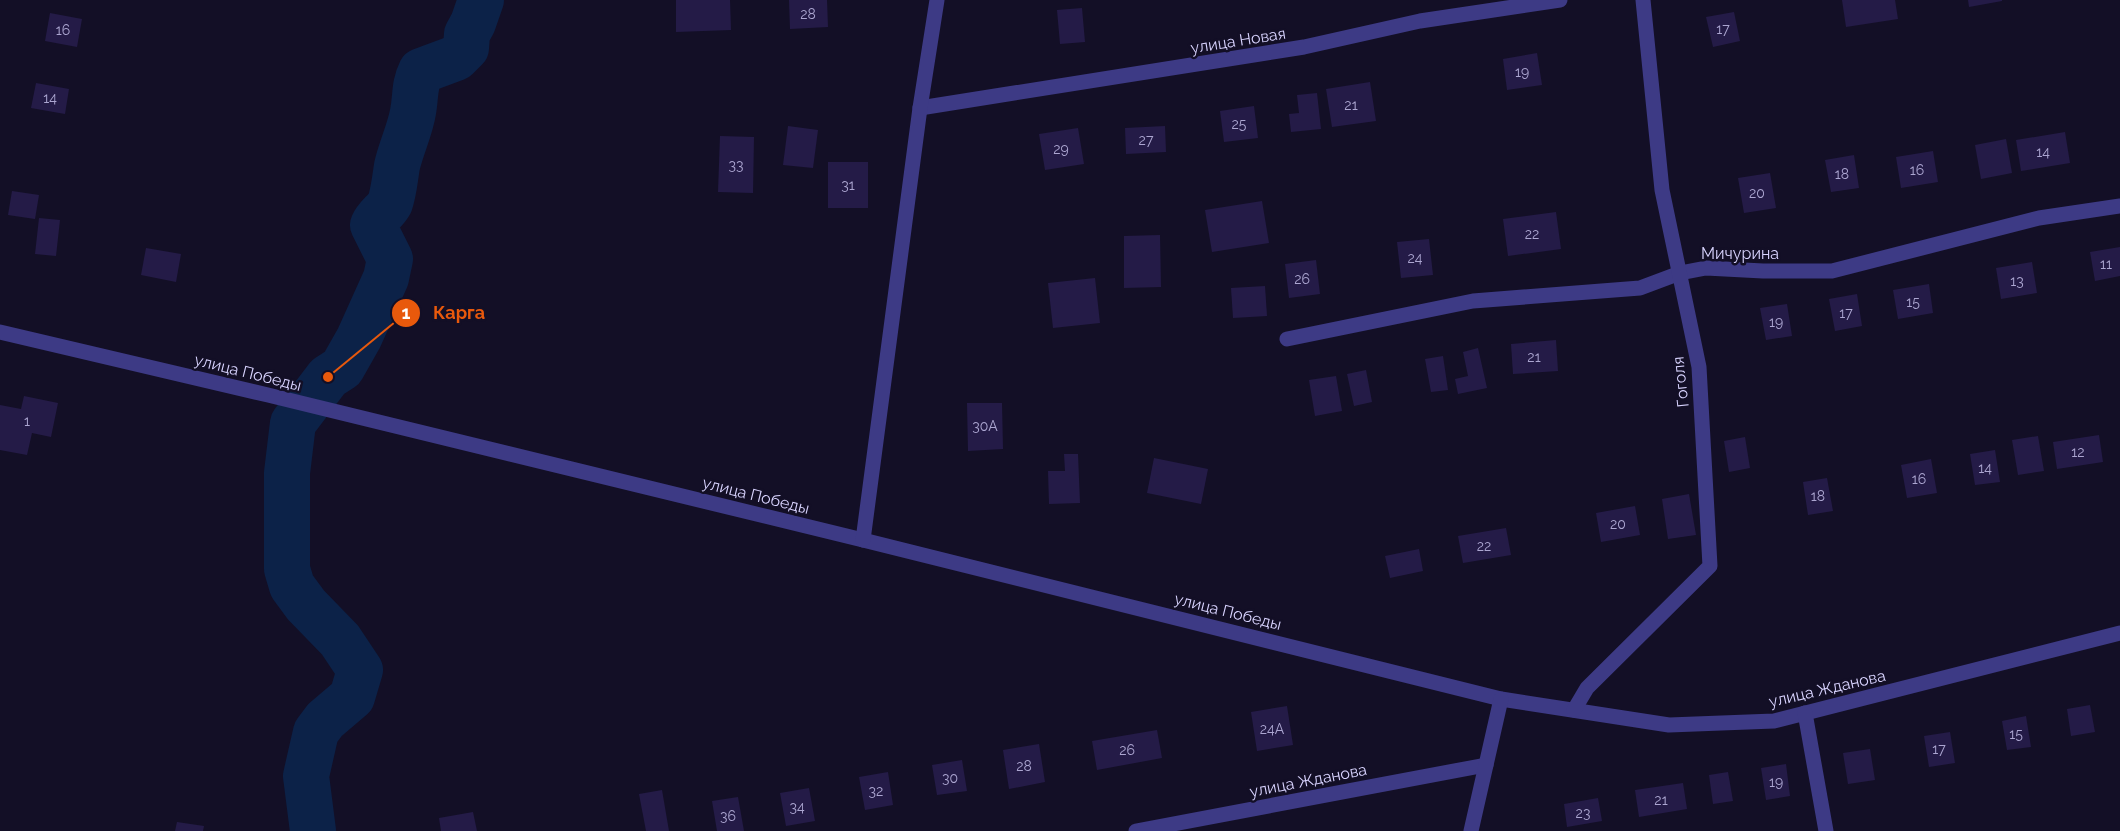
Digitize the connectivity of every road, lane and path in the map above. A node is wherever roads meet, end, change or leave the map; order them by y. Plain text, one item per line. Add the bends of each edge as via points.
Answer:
1 (937, 0) edge
2 (1560, 0) edge
3 (1643, 0) edge
4 (920, 108) junction
5 (2120, 206) edge
6 (1680, 273) junction
7 (0, 332) edge
8 (1287, 339) dead end
9 (863, 540) junction
10 (2120, 633) edge
11 (1501, 699) junction
12 (1574, 711) junction
13 (1805, 713) junction
14 (1486, 765) junction
15 (1136, 831) edge
16 (1471, 831) edge
17 (1826, 831) edge

1 - 4 street
2 - 4 street, улица Новая via 1420,21 1304,47
3 - 6 street, Гоголя via 1662,190
4 - 9 street
5 - 6 street, Мичурина via 2039,218 1832,271 1706,268
6 - 8 street, Мичурина via 1640,288 1473,301
6 - 12 street, Гоголя via 1699,367 1710,566 1587,688
7 - 9 street, улица Победы
9 - 11 street, улица Победы
10 - 13 street, улица Жданова
11 - 12 street, улица Жданова
11 - 14 street
12 - 13 street, улица Жданова via 1669,725 1774,721
13 - 17 street
14 - 15 street, улица Жданова
14 - 16 street

